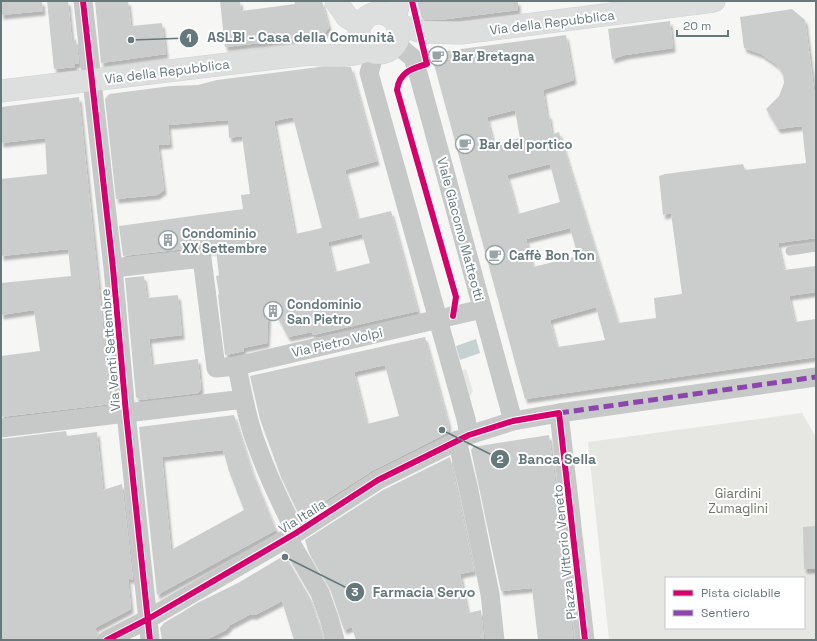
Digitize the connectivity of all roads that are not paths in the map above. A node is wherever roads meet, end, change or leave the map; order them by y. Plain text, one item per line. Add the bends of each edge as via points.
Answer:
1 (83, 1) edge
2 (336, 1) edge
3 (714, 1) edge
4 (379, 25) edge
5 (91, 80) junction
6 (1, 91) edge
7 (816, 247) edge
8 (790, 250) dead end
9 (113, 268) junction
10 (482, 308) junction
11 (438, 319) junction
12 (237, 366) junction
13 (816, 377) edge
14 (244, 399) junction
15 (126, 413) junction
16 (560, 413) junction
17 (513, 421) junction
18 (1, 428) edge
19 (463, 438) junction
20 (292, 536) junction
21 (148, 620) junction
22 (106, 640) edge
23 (150, 640) edge
24 (335, 640) edge
25 (495, 640) edge
26 (585, 640) edge

1 - 5 street, Via Venti Settembre
2 - 4 street, Viale Giacomo Matteotti via 347,17
3 - 4 street, Via della Repubblica via 461,33 438,43 422,45
4 - 5 street, Via della Repubblica via 360,53 335,56 310,54
4 - 10 street, Viale Giacomo Matteotti via 413,58
4 - 11 street via 369,73
5 - 6 street, Via della Repubblica
5 - 9 street, Via Venti Settembre
7 - 8 lane
9 - 12 street, Via Pietro Volpi via 202,258 216,368
9 - 15 street, Via Venti Settembre
10 - 11 street, Via Pietro Volpi
10 - 17 street, Viale Giacomo Matteotti
11 - 12 street, Via Pietro Volpi
11 - 19 street via 466,419
12 - 14 street
13 - 16 street
14 - 15 street
14 - 20 street via 255,442
15 - 18 street
15 - 21 street, Via Venti Settembre
16 - 17 street
16 - 26 street, Piazza Vittorio Veneto
17 - 19 street, Via Italia
19 - 20 street, Via Italia via 378,480
19 - 25 street via 468,486 490,594
20 - 21 street, Via Italia
20 - 24 street via 320,593
21 - 22 street, Via Italia
21 - 23 street, Via Venti Settembre

